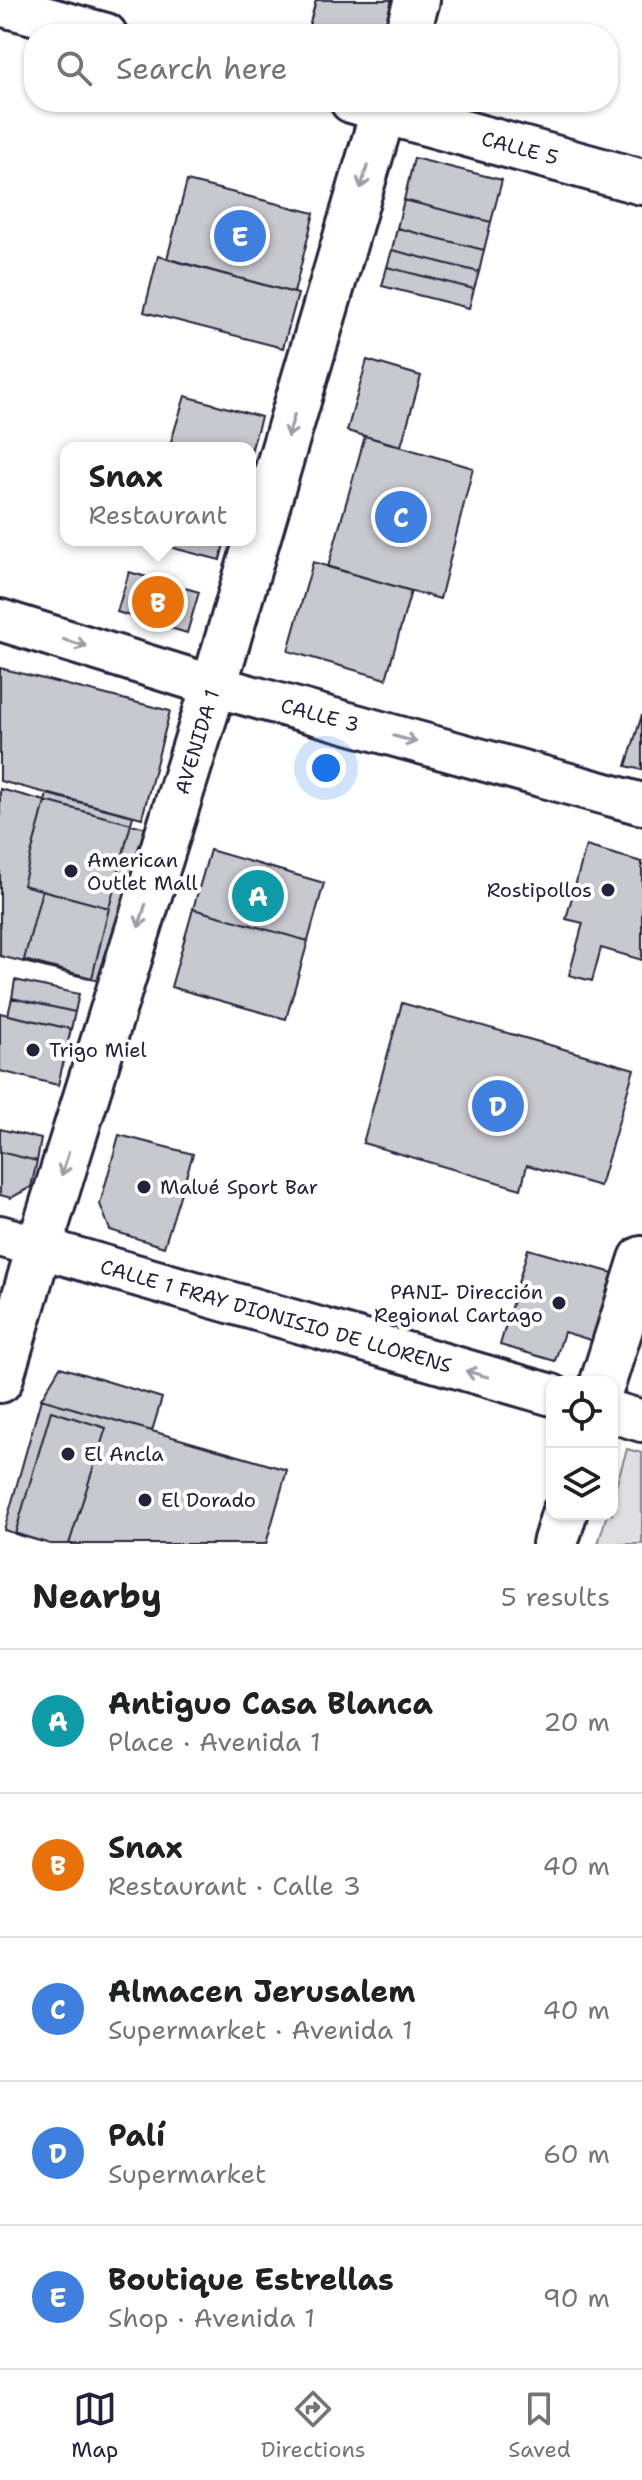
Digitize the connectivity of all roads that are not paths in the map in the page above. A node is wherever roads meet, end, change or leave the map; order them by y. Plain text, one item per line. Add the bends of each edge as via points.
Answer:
1 (417, 0) edge
2 (0, 5) edge
3 (69, 24) edge
4 (410, 24) edge
5 (371, 112) edge
6 (397, 112) edge
7 (642, 182) edge
8 (256, 533) edge
9 (252, 546) edge
10 (0, 620) edge
11 (214, 686) junction
12 (642, 804) edge
13 (19, 1242) edge
14 (642, 1259) edge
15 (605, 1376) edge
16 (0, 1380) edge
17 (546, 1393) edge
18 (618, 1414) edge
19 (642, 1421) edge
20 (562, 1520) edge
21 (555, 1544) edge

1 - 4 main road
2 - 3 street
5 -> 8 main road, AVENIDA 1
6 - 7 main road, CALLE 5
9 -> 11 main road, AVENIDA 1
10 -> 11 street, CALLE 3
11 -> 12 street, CALLE 3
11 -> 13 main road, AVENIDA 1
13 - 16 main road, AVENIDA 1
17 -> 13 street, CALLE 1 FRAY DIONISIO DE LLORENS
14 - 15 main road
18 - 19 street
20 - 21 main road

